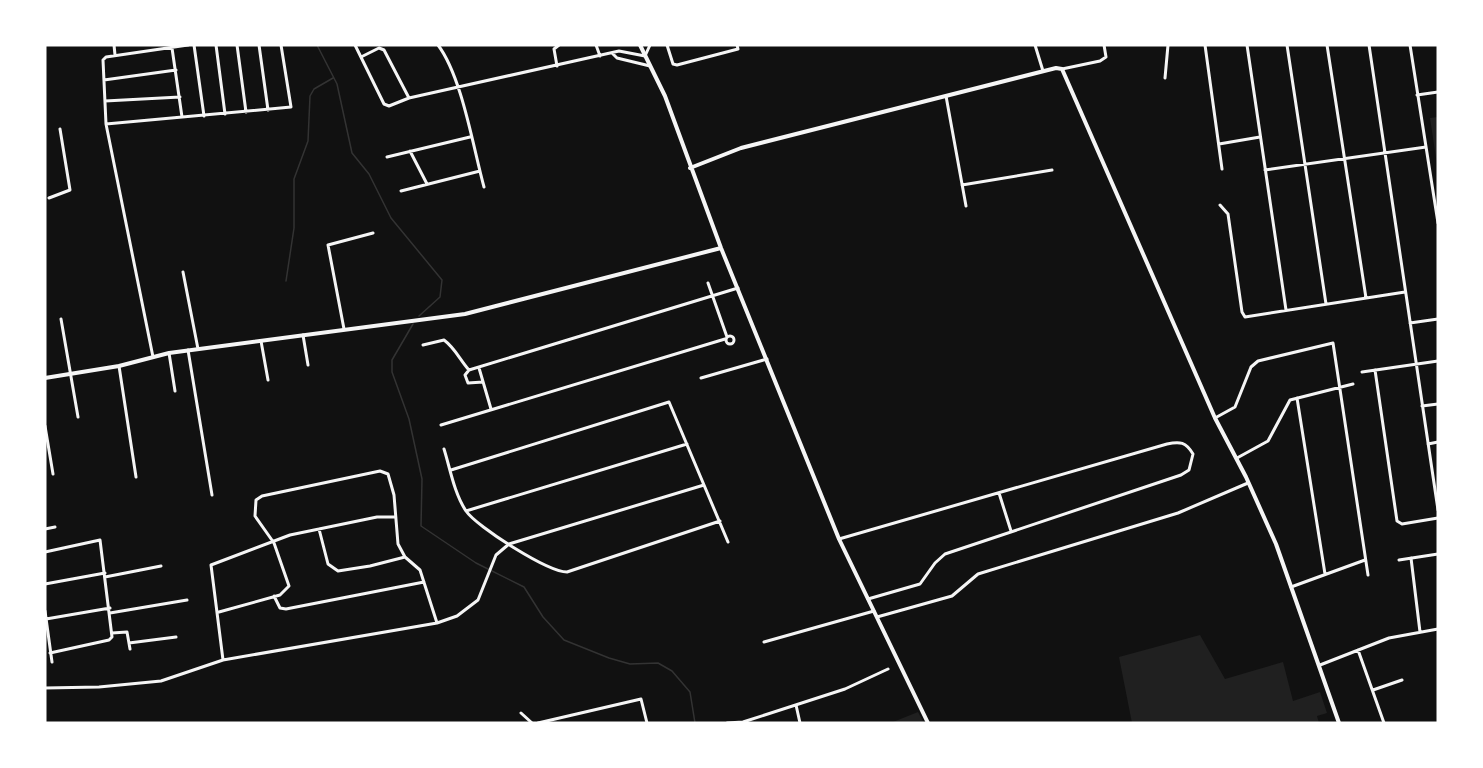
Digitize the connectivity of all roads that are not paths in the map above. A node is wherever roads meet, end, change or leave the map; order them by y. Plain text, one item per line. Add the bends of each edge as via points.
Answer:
1 (114, 45) edge
2 (188, 45) edge
3 (194, 45) edge
4 (216, 45) edge
5 (237, 45) edge
6 (259, 45) edge
7 (281, 45) edge
8 (355, 45) edge
9 (438, 45) edge
10 (560, 45) edge
11 (596, 45) edge
12 (640, 45) edge
13 (650, 45) edge
14 (667, 45) edge
15 (737, 45) edge
16 (1035, 45) edge
17 (1104, 45) edge
18 (1168, 45) edge
19 (1205, 45) edge
20 (1246, 45) edge
21 (1287, 45) edge
22 (1328, 45) edge
23 (1369, 45) edge
24 (1410, 45) edge
25 (172, 48) junction
26 (613, 54) junction
27 (116, 55) junction
28 (600, 56) junction
29 (645, 56) junction
30 (361, 57) junction
31 (557, 66) junction
32 (650, 66) junction
33 (1062, 69) junction
34 (176, 70) junction
35 (1043, 71) junction
36 (1165, 78) dead end
37 (103, 80) junction
38 (457, 87) junction
39 (1438, 92) edge
40 (946, 95) junction
41 (1417, 95) junction
42 (180, 97) junction
43 (409, 98) junction
44 (105, 101) junction
45 (268, 110) junction
46 (246, 112) junction
47 (225, 114) junction
48 (204, 116) junction
49 (183, 118) junction
50 (106, 124) junction
51 (60, 129) dead end
52 (470, 137) junction
53 (1260, 137) junction
54 (1219, 144) junction
55 (1426, 147) junction
56 (410, 152) junction
57 (1385, 153) junction
58 (387, 157) dead end
59 (1343, 158) junction
60 (1305, 164) junction
61 (690, 168) junction
62 (1052, 170) dead end
63 (1222, 170) dead end
64 (1265, 170) junction
65 (480, 171) junction
66 (427, 184) junction
67 (962, 185) junction
68 (484, 187) dead end
69 (400, 191) dead end
70 (1436, 197) edge
71 (49, 198) dead end
72 (1220, 205) dead end
73 (966, 206) dead end
74 (1438, 223) edge
75 (373, 233) dead end
76 (721, 248) junction
77 (183, 272) dead end
78 (708, 283) dead end
79 (738, 288) junction
80 (1405, 292) junction
81 (712, 296) junction
82 (1366, 298) junction
83 (1326, 304) junction
84 (1286, 310) junction
85 (61, 319) dead end
86 (1438, 319) edge
87 (1409, 323) junction
88 (344, 329) junction
89 (303, 335) junction
90 (261, 341) junction
91 (423, 345) dead end
92 (198, 349) junction
93 (188, 350) junction
94 (169, 353) junction
95 (153, 357) junction
96 (767, 359) junction
97 (1438, 361) edge
98 (308, 364) dead end
99 (1415, 364) junction
100 (119, 366) junction
101 (478, 367) junction
102 (469, 370) junction
103 (1375, 370) junction
104 (1362, 372) dead end
105 (70, 375) junction
106 (45, 378) edge
107 (701, 378) dead end
108 (268, 380) dead end
109 (483, 382) junction
110 (1353, 384) dead end
111 (1339, 387) junction
112 (176, 391) dead end
113 (1298, 398) junction
114 (1438, 404) edge
115 (1422, 406) junction
116 (491, 409) junction
117 (78, 417) dead end
118 (1215, 418) junction
119 (441, 425) dead end
120 (45, 426) edge
121 (1438, 442) edge
122 (687, 444) junction
123 (1428, 444) junction
124 (444, 449) dead end
125 (51, 453) junction
126 (45, 455) edge
127 (1237, 458) junction
128 (451, 470) junction
129 (53, 474) dead end
130 (136, 477) dead end
131 (1436, 481) edge
132 (1249, 483) junction
133 (704, 485) junction
134 (999, 493) junction
135 (212, 495) dead end
136 (1438, 510) edge
137 (466, 511) junction
138 (396, 516) junction
139 (1438, 518) edge
140 (720, 521) junction
141 (55, 527) dead end
142 (45, 529) edge
143 (319, 529) junction
144 (1011, 531) junction
145 (839, 539) junction
146 (728, 542) dead end
147 (274, 543) junction
148 (510, 544) junction
149 (45, 552) edge
150 (1438, 554) edge
151 (405, 557) junction
152 (1411, 558) junction
153 (1365, 560) junction
154 (1399, 560) dead end
155 (161, 566) dead end
156 (1325, 574) junction
157 (105, 575) junction
158 (1368, 575) dead end
159 (424, 582) junction
160 (45, 584) edge
161 (1291, 587) junction
162 (274, 596) junction
163 (868, 599) junction
164 (187, 600) dead end
165 (45, 611) edge
166 (110, 611) junction
167 (874, 611) junction
168 (219, 612) junction
169 (877, 617) junction
170 (46, 619) edge
171 (437, 623) junction
172 (1438, 629) edge
173 (1420, 632) junction
174 (112, 633) junction
175 (176, 637) dead end
176 (764, 642) dead end
177 (129, 643) junction
178 (130, 649) dead end
179 (1358, 650) junction
180 (50, 653) junction
181 (223, 660) junction
182 (52, 662) dead end
183 (900, 663) junction
184 (1320, 664) junction
185 (894, 666) dead end
186 (888, 669) dead end
187 (1402, 680) dead end
188 (45, 688) edge
189 (1373, 690) junction
190 (795, 705) junction
191 (521, 713) dead end
192 (744, 722) edge
193 (532, 723) edge
194 (538, 723) edge
195 (647, 723) edge
196 (727, 723) edge
197 (800, 723) edge
198 (928, 723) edge
199 (1339, 723) edge
200 (1384, 723) edge

1 - 27 street
2 - 25 street
3 - 48 street
4 - 47 street
5 - 46 street
6 - 45 street
7 - 45 street via 291,106
8 - 30 street
9 - 38 street
10 - 31 street via 554,49
11 - 28 street
12 - 29 street
13 - 29 street
14 - 15 street via 673,64 677,65 738,49
16 - 35 street
17 - 33 street via 1106,57 1100,61
18 - 36 street
19 - 54 street
20 - 53 street
21 - 60 street
22 - 59 street
23 - 57 street
24 - 41 street
25 - 27 street
25 - 34 street
26 - 28 street
26 - 29 street via 619,51
26 - 32 street
27 - 37 street via 104,58
28 - 31 street
29 - 32 street
30 - 43 street via 384,104 389,106
30 - 43 street via 379,48 384,50
31 - 38 street
32 - 61 street
33 - 35 street
33 - 118 street
34 - 37 street
34 - 42 street
35 - 40 street
37 - 44 street
38 - 43 street
38 - 52 street
39 - 41 street
40 - 61 street via 741,148
40 - 67 street
41 - 55 street
42 - 44 street
42 - 49 street
44 - 50 street
45 - 46 street
46 - 47 street
47 - 48 street
48 - 49 street
49 - 50 street
50 - 95 street
51 - 71 street via 70,190
52 - 56 street
52 - 65 street
53 - 54 street
53 - 64 street
54 - 63 street
55 - 57 street
55 - 70 street
56 - 58 street
56 - 66 street
57 - 59 street
57 - 80 street
59 - 60 street
59 - 82 street
60 - 64 street
60 - 83 street
61 - 76 street
62 - 67 street
64 - 84 street
65 - 66 street
65 - 68 street
66 - 69 street
67 - 73 street
70 - 74 street
72 - 84 street via 1228,214 1245,317
75 - 88 street via 328,245
76 - 79 street
76 - 88 street via 465,314
77 - 92 street
78 - 81 street
79 - 81 street
79 - 96 street
80 - 82 street
80 - 87 street
81 - 101 street
81 - 116 street via 726,338
82 - 83 street
83 - 84 street
85 - 105 street
86 - 87 street
87 - 99 street
88 - 89 street
89 - 90 street
89 - 98 street
90 - 92 street
90 - 108 street
91 - 102 street via 444,340
92 - 93 street
93 - 94 street
93 - 135 street
94 - 95 street
94 - 112 street
95 - 100 street
96 - 107 street
96 - 145 street
97 - 99 street
99 - 103 street
99 - 115 street
100 - 105 street
100 - 130 street
101 - 102 street
101 - 109 street
102 - 109 street via 465,375 468,383
103 - 104 street
103 - 139 street via 1397,521 1402,524
105 - 106 street
105 - 117 street
109 - 116 street
110 - 111 street
111 - 113 street
111 - 118 street via 1333,343 1296,351 1258,361 1251,367 1235,407
111 - 153 street
113 - 127 street via 1285,406 1268,441
113 - 156 street
114 - 115 street
115 - 123 street
116 - 119 street
118 - 127 street
120 - 125 street
121 - 123 street
122 - 128 street via 669,402
122 - 133 street
122 - 137 street
123 - 131 street
124 - 128 street
125 - 126 street
125 - 129 street
127 - 132 street
128 - 137 street
131 - 136 street
132 - 161 street
132 - 169 street via 1178,513 978,574 952,596
133 - 140 street
133 - 148 street
134 - 144 street
134 - 144 street via 1167,444 1178,442 1188,446 1193,454 1189,470 1181,475
134 - 145 street
137 - 148 street
138 - 143 street
138 - 147 street via 386,471 262,496 256,500 255,516
138 - 151 street via 396,535
140 - 146 street
140 - 148 street via 567,573 547,568
141 - 142 street
143 - 147 street
143 - 151 street via 328,564 338,571
144 - 163 street via 945,554 920,584
145 - 163 street
147 - 162 street via 289,586
147 - 168 street via 211,565
148 - 171 street via 496,555 478,600
149 - 157 street via 100,540
150 - 152 street
151 - 159 street via 420,570
152 - 154 street
152 - 173 street
153 - 156 street
153 - 158 street
155 - 157 street
156 - 161 street
157 - 160 street
157 - 166 street
159 - 162 street via 286,609 280,608
159 - 171 street
161 - 184 street
162 - 168 street
163 - 167 street
164 - 166 street
165 - 170 street
166 - 170 street
166 - 174 street
167 - 169 street
167 - 176 street
168 - 181 street
169 - 183 street
170 - 180 street
171 - 181 street
172 - 173 street
173 - 179 street
174 - 177 street via 127,632
174 - 180 street via 109,640
175 - 177 street
177 - 178 street
179 - 184 street
179 - 189 street
180 - 182 street
181 - 188 street via 161,681
183 - 185 street
183 - 198 street
184 - 199 street
186 - 190 street via 845,689
187 - 189 street
189 - 200 street
190 - 192 street
190 - 197 street
191 - 193 street
192 - 196 street
194 - 195 street via 641,699

